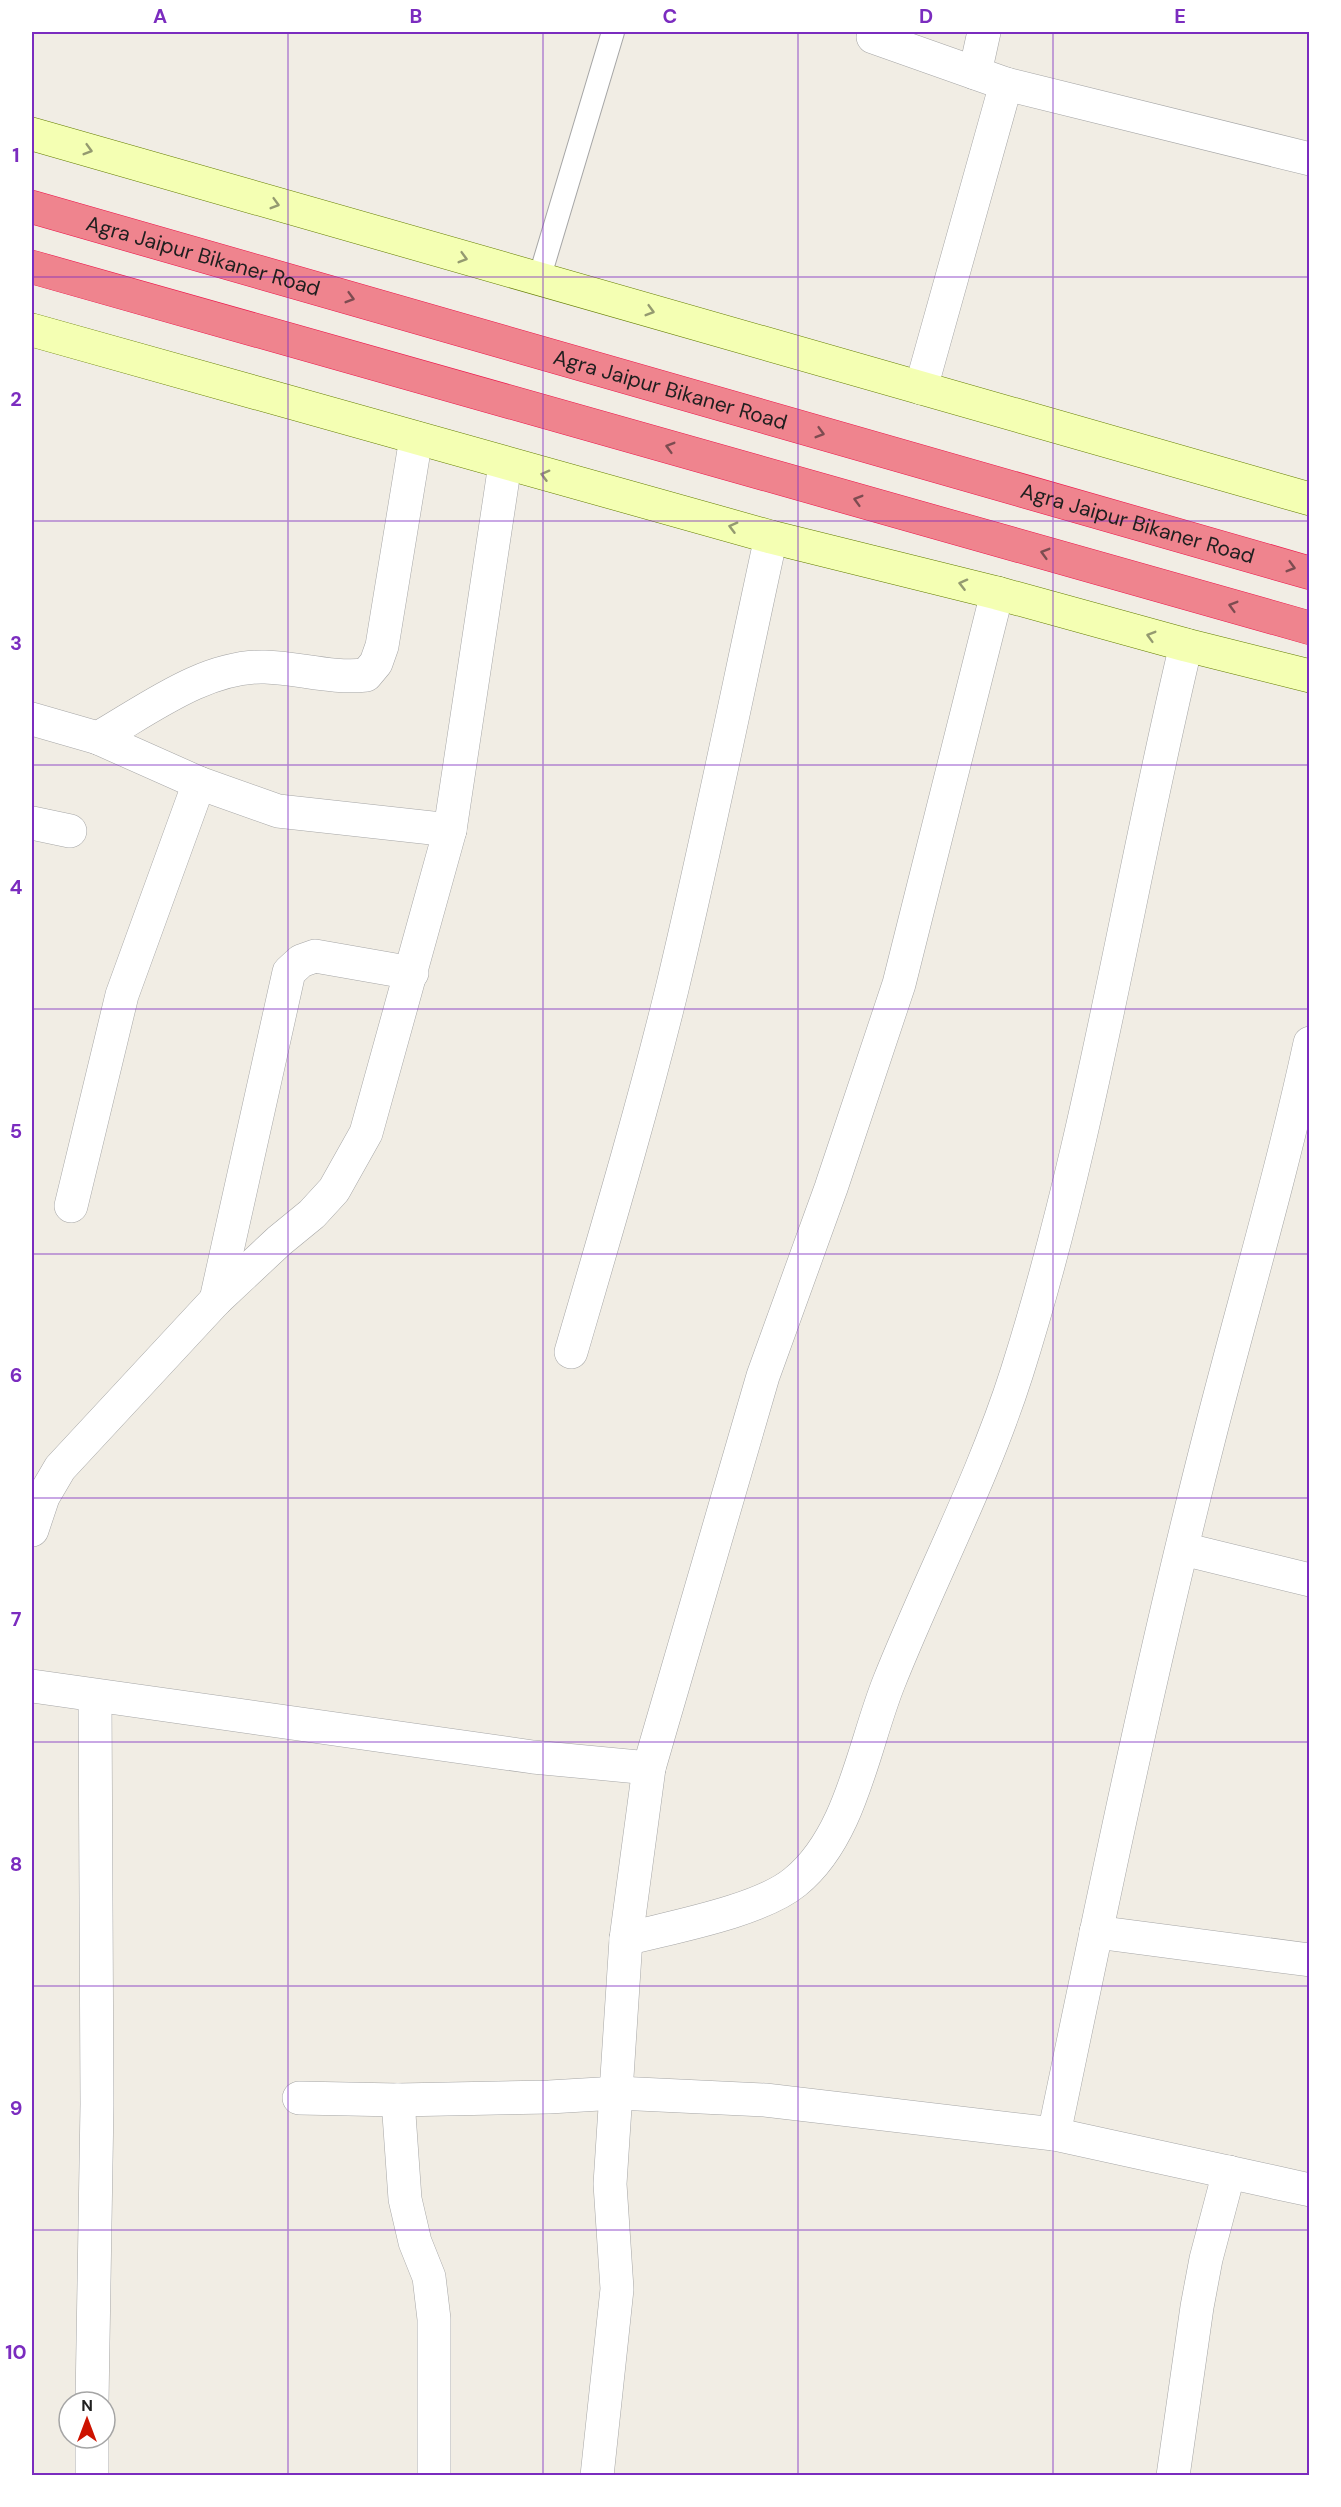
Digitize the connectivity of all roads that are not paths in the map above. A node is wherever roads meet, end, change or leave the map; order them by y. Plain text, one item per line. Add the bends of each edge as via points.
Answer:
1 (613, 32) edge
2 (984, 32) edge
3 (873, 37) dead end
4 (975, 73) junction
5 (1006, 84) junction
6 (32, 134) edge
7 (1310, 159) edge
8 (32, 207) edge
9 (32, 267) edge
10 (538, 279) junction
11 (32, 330) edge
12 (921, 388) junction
13 (416, 438) junction
14 (506, 464) junction
15 (1310, 499) edge
16 (771, 537) junction
17 (1310, 573) edge
18 (997, 593) junction
19 (1310, 628) edge
20 (1186, 645) junction
21 (1310, 676) edge
22 (32, 719) edge
23 (98, 738) junction
24 (199, 783) junction
25 (32, 823) edge
26 (450, 830) junction
27 (70, 831) dead end
28 (412, 973) junction
29 (1310, 1043) edge
30 (71, 1206) dead end
31 (216, 1300) junction
32 (571, 1352) dead end
33 (32, 1530) edge
34 (1183, 1549) junction
35 (1310, 1580) edge
36 (32, 1686) edge
37 (95, 1696) junction
38 (649, 1768) junction
39 (1096, 1932) junction
40 (626, 1939) junction
41 (1310, 1960) edge
42 (617, 2093) junction
43 (299, 2098) dead end
44 (398, 2100) junction
45 (1054, 2134) junction
46 (1229, 2172) junction
47 (1310, 2190) edge
48 (92, 2390) edge
49 (92, 2450) edge
50 (92, 2475) edge
51 (434, 2475) edge
52 (597, 2475) edge
53 (1173, 2475) edge

1 - 10 lane
2 - 4 street
3 - 4 street
4 - 5 street
5 - 7 street
5 - 12 street
6 -> 10 street
8 -> 17 highway, Agra Jaipur Bikaner Road
19 -> 9 highway
10 -> 12 street
11 - 13 street
12 - 15 street
13 - 14 street
13 - 23 street via 382,646 366,675 348,677 264,667 227,671 195,683
16 -> 14 street
14 - 26 street
18 -> 16 street
16 - 32 street via 728,749 650,1078
20 -> 18 street
18 - 38 street via 899,984 763,1376
20 - 21 street
20 - 40 street via 1148,809 1102,1040 1062,1214 1033,1316 995,1434 884,1693 843,1815 822,1855 794,1884 757,1903
22 - 23 street
23 - 24 street
24 - 26 street via 278,811
24 - 30 street via 122,995
25 - 27 street
26 - 28 street
28 - 31 street via 366,1132 348,1169 312,1214
28 - 31 street via 315,956 301,961 289,972
29 - 34 street
31 - 33 street via 60,1468 43,1497
34 - 35 street
34 - 39 street via 1142,1714
36 - 37 street
37 - 38 street via 533,1757
37 - 48 street via 97,2103
38 - 40 street
39 - 41 street
39 - 45 street
40 - 42 street
42 - 44 street
42 - 45 street via 765,2100
42 - 52 street via 610,2184 617,2289
43 - 44 street
44 - 51 street via 405,2199 415,2242 429,2277 434,2319
45 - 46 street
46 - 47 street
46 - 53 street via 1197,2307
49 - 50 street

